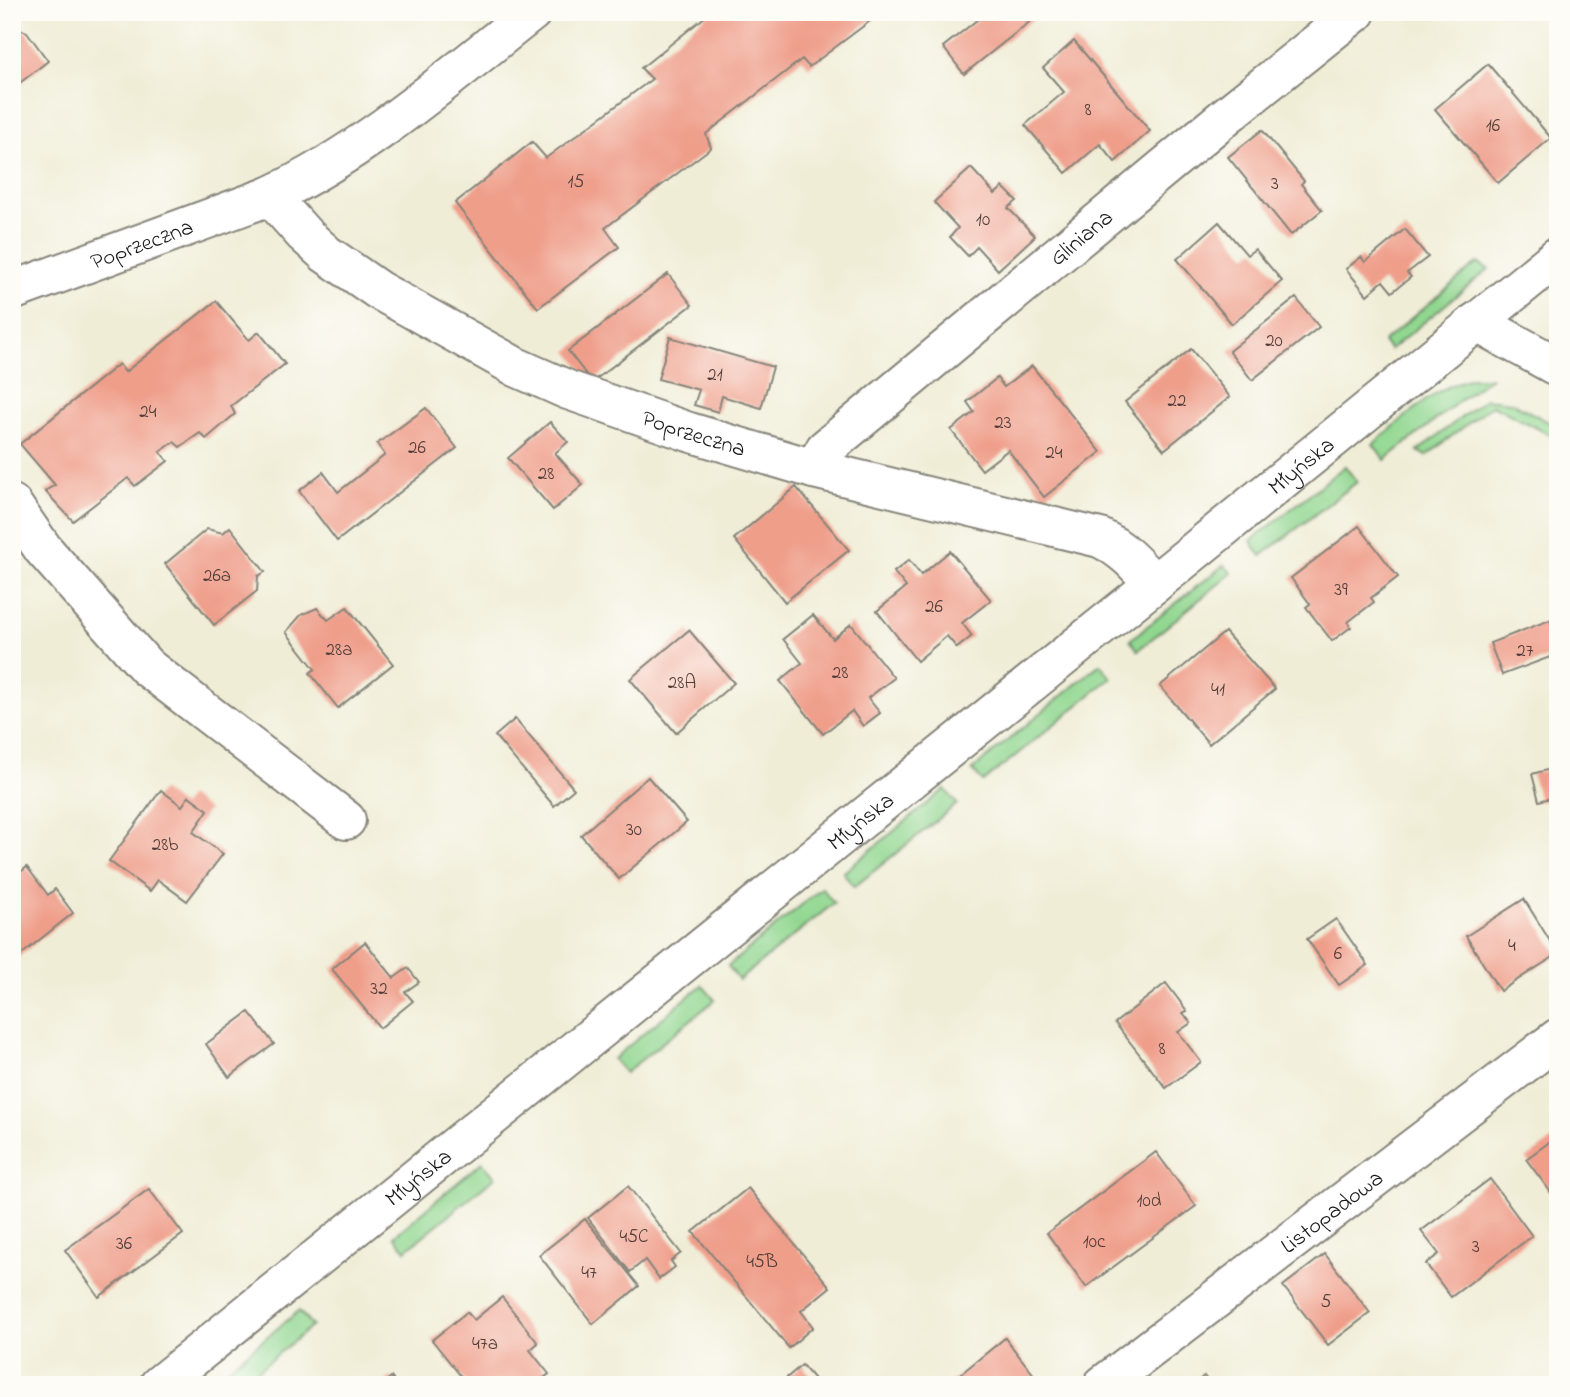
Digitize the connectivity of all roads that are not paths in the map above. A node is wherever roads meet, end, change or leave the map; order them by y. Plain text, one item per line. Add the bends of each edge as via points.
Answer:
1 (532, 12) edge
2 (1356, 12) edge
3 (270, 195) junction
4 (1558, 256) edge
5 (12, 290) edge
6 (1476, 322) junction
7 (1558, 367) edge
8 (814, 469) junction
9 (12, 504) edge
10 (1154, 584) junction
11 (346, 820) dead end
12 (1558, 1038) edge
13 (159, 1385) edge
14 (1103, 1385) edge

1 - 3 street, Poprzeczna via 367,141
2 - 8 street, Gliniana via 825,449
3 - 5 street, Poprzeczna
3 - 8 street, Poprzeczna via 304,234 342,266 516,367 626,412
4 - 6 street, Młyńska
6 - 7 street
6 - 10 street, Młyńska
8 - 10 street, Poprzeczna via 1100,537 1117,546
9 - 11 street via 43,549 147,667
10 - 13 street, Młyńska
12 - 14 street, Listopadowa

